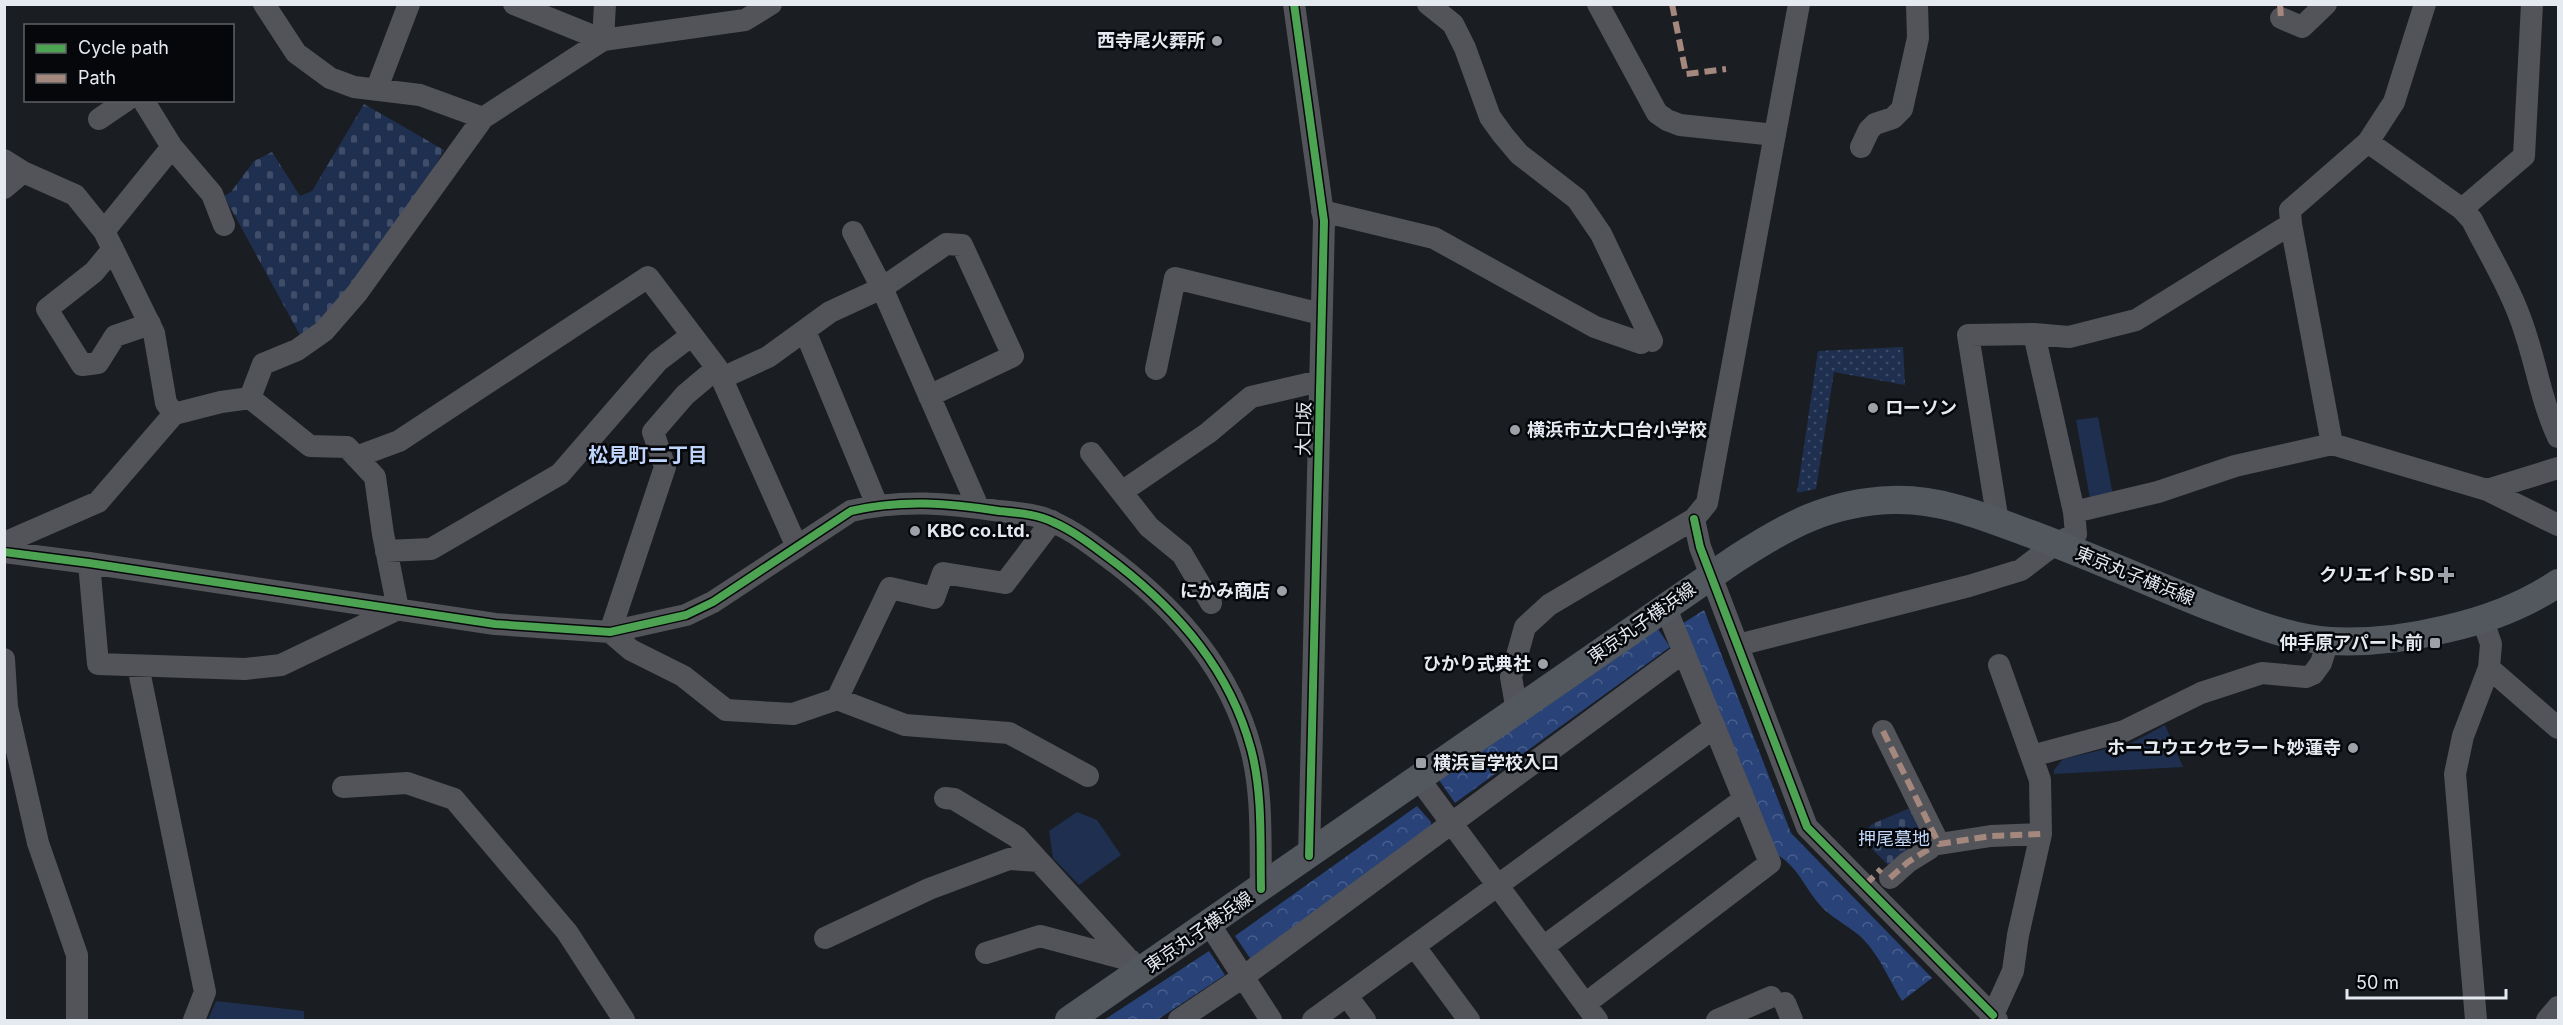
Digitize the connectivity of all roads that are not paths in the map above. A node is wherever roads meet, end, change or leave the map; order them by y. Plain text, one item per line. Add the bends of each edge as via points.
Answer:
1 (264, 4) edge
2 (410, 4) edge
3 (514, 4) edge
4 (605, 4) edge
5 (771, 4) edge
6 (1294, 4) edge
7 (1428, 4) edge
8 (1598, 4) edge
9 (1799, 4) edge
10 (1917, 4) edge
11 (2326, 4) edge
12 (2425, 4) edge
13 (2532, 4) edge
14 (2281, 18) dead end
15 (603, 40) junction
16 (377, 88) junction
17 (123, 102) edge
18 (144, 102) edge
19 (483, 118) junction
20 (99, 119) dead end
21 (1775, 135) junction
22 (2368, 142) junction
23 (172, 147) junction
24 (1861, 147) dead end
25 (14, 166) edge
26 (4, 188) edge
27 (2462, 209) junction
28 (1322, 210) junction
29 (2291, 224) junction
30 (224, 225) dead end
31 (853, 232) dead end
32 (109, 240) junction
33 (882, 288) junction
34 (1321, 314) junction
35 (150, 324) junction
36 (805, 331) junction
37 (2034, 334) junction
38 (692, 335) junction
39 (1156, 369) dead end
40 (719, 373) junction
41 (1320, 381) junction
42 (929, 396) junction
43 (249, 398) junction
44 (174, 414) junction
45 (2559, 437) edge
46 (2332, 444) junction
47 (1091, 453) dead end
48 (356, 457) junction
49 (2559, 468) edge
50 (2487, 490) junction
51 (1123, 491) junction
52 (877, 505) junction
53 (978, 507) junction
54 (2074, 512) junction
55 (1694, 519) junction
56 (1052, 521) junction
57 (1998, 522) junction
58 (2559, 525) edge
59 (4, 543) edge
60 (2055, 544) junction
61 (797, 547) junction
62 (386, 551) junction
63 (4, 552) edge
64 (89, 563) junction
65 (2559, 583) edge
66 (1211, 603) dead end
67 (1665, 606) junction
68 (398, 609) junction
69 (2483, 621) junction
70 (610, 632) junction
71 (2328, 641) junction
72 (1738, 645) junction
73 (1684, 652) junction
74 (4, 658) edge
75 (1999, 665) dead end
76 (138, 666) junction
77 (2489, 668) junction
78 (837, 699) junction
79 (1517, 711) junction
80 (1715, 727) junction
81 (2559, 728) edge
82 (1882, 730) dead end
83 (2032, 756) junction
84 (1088, 776) dead end
85 (1419, 779) junction
86 (343, 787) dead end
87 (945, 798) dead end
88 (1744, 799) junction
89 (1451, 824) junction
90 (2041, 834) junction
91 (1929, 849) dead end
92 (1309, 856) junction
93 (1039, 861) junction
94 (1865, 885) junction
95 (1498, 887) junction
96 (1261, 889) junction
97 (1210, 925) junction
98 (825, 938) dead end
99 (1415, 947) junction
100 (1543, 948) junction
101 (986, 953) dead end
102 (1135, 966) junction
103 (1243, 977) junction
104 (1347, 996) junction
105 (1783, 1007) edge
106 (2559, 1007) edge
107 (1591, 1012) edge
108 (1995, 1018) edge
109 (77, 1020) edge
110 (194, 1020) edge
111 (624, 1020) edge
112 (1069, 1020) edge
113 (1179, 1020) edge
114 (1271, 1020) edge
115 (1313, 1020) edge
116 (1365, 1020) edge
117 (1469, 1020) edge
118 (1717, 1020) edge
119 (2476, 1020) edge
120 (2547, 1020) edge

1 - 16 street via 296,53 330,78 354,87
2 - 16 street
3 - 15 street
4 - 15 street
5 - 15 street via 745,20
6 - 28 street, 大口坂
7 - 28 street via 1453,24 1490,117 1503,135 1519,154 1577,199 1604,238 1647,342 1595,327 1434,238
8 - 21 street via 1657,113 1680,124
9 - 21 street
10 - 24 street via 1918,38 1902,109 1893,118 1875,124
11 - 14 street via 2302,27
12 - 22 street via 2394,102
13 - 27 street via 2524,156
15 - 19 street
16 - 19 street via 420,96
17 - 20 street
18 - 23 street
19 - 43 street via 357,293 324,331 297,350 263,364
21 - 55 street via 1707,503
22 - 27 street
22 - 29 street via 2290,210
23 - 30 street via 212,194
23 - 32 street
25 - 26 street
25 - 32 street via 75,195
27 - 45 street via 2472,220 2512,299 2525,331 2546,412
28 - 34 street, 大口坂
29 - 37 street via 2136,320 2069,337
29 - 46 street
31 - 33 street
32 - 35 street
32 - 35 street via 94,272 47,309 82,365 98,363 115,336
33 - 36 street via 830,312
33 - 42 street
33 - 42 street via 946,244 962,245 1013,356
34 - 39 street via 1175,278
34 - 41 street, 大口坂
35 - 44 street via 166,404
36 - 40 street via 768,357
36 - 52 street
37 - 54 street
37 - 57 street via 1968,335
38 - 40 street
38 - 48 street via 648,277 399,441
38 - 62 street via 658,361 560,474 431,549
40 - 61 street
40 - 70 street via 685,395 653,432 665,467
41 - 51 street via 1251,397 1208,433
41 - 92 street, 大口坂
42 - 53 street
43 - 44 street
43 - 48 street via 310,447 347,447
44 - 59 street via 98,502
46 - 50 street
46 - 54 street via 2235,466 2158,492
47 - 51 street
48 - 62 street via 375,477
49 - 50 street
50 - 58 street
51 - 66 street via 1149,526 1182,554
52 - 53 street via 952,503
52 - 61 street via 851,511
53 - 56 street
54 - 60 street via 2076,534
55 - 72 street via 1700,547
55 - 79 street via 1550,604 1525,627 1511,677
56 - 78 street via 1005,583 943,573 934,598 890,588
56 - 96 street via 1091,544 1173,613 1227,687 1251,748 1259,789
57 - 60 main road, 東京丸子横浜線
57 - 67 main road, 東京丸子横浜線 via 1954,507 1906,500 1845,506 1799,521
60 - 71 main road, 東京丸子横浜線 via 2273,630
60 - 72 street via 2028,566 2010,574
61 - 70 street via 713,602 686,615
62 - 68 street
63 - 64 street
64 - 68 street
64 - 76 street via 98,664
65 - 69 main road, 東京丸子横浜線
67 - 73 street
67 - 79 main road, 東京丸子横浜線
68 - 70 street via 495,624
68 - 76 street via 281,664 245,669
69 - 71 main road, 東京丸子横浜線 via 2396,639
69 - 77 street via 2491,644
70 - 78 street via 631,650 683,676 726,710 793,714
71 - 83 street via 2321,663 2306,677 2262,673 2201,693 2124,731
72 - 94 street via 1807,827
73 - 80 street
73 - 89 street
74 - 109 street via 7,707 38,843 77,956
75 - 83 street
76 - 110 street via 205,992
77 - 81 street
77 - 119 street via 2463,736 2455,774
78 - 84 street via 905,725 1009,733
79 - 85 main road, 東京丸子横浜線
80 - 88 street
80 - 95 street
82 - 90 street via 1939,844
83 - 90 street via 2040,780
85 - 89 street
85 - 92 main road, 東京丸子横浜線
86 - 111 street via 407,783 453,799 567,932
87 - 93 street via 1017,837
88 - 100 street
88 - 107 street via 1770,864
89 - 95 street
89 - 103 street
90 - 108 street via 2013,971
91 - 94 street
92 - 96 main road, 東京丸子横浜線
93 - 98 street via 1009,859 929,890
93 - 102 street
94 - 108 street
95 - 99 street
95 - 100 street
96 - 97 main road, 東京丸子横浜線
97 - 102 main road, 東京丸子横浜線
97 - 103 street
99 - 104 street
99 - 117 street
100 - 107 street
101 - 102 street via 1040,936
102 - 112 main road, 東京丸子横浜線
103 - 113 street
103 - 114 street
104 - 115 street
104 - 116 street
105 - 118 street
106 - 120 street

